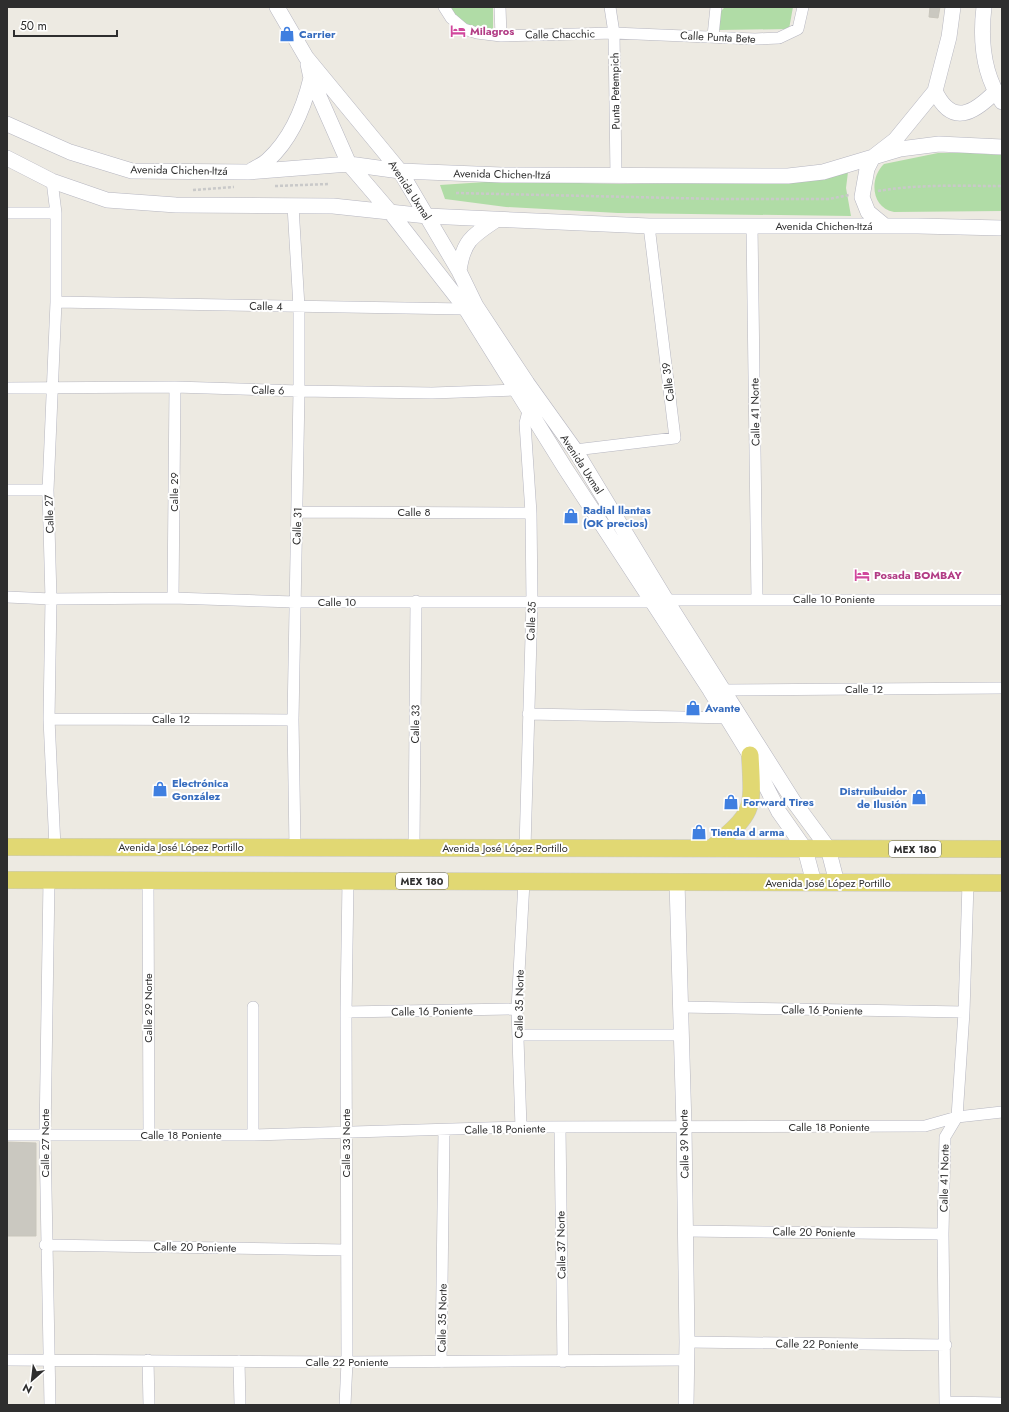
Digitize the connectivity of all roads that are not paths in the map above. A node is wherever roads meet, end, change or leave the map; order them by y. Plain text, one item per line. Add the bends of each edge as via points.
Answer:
1 (277, 7) edge
2 (444, 7) edge
3 (500, 7) edge
4 (610, 7) edge
5 (716, 7) edge
6 (803, 7) edge
7 (954, 7) edge
8 (984, 7) edge
9 (614, 33) junction
10 (501, 36) junction
11 (713, 36) junction
12 (306, 57) junction
13 (311, 78) junction
14 (935, 91) junction
15 (998, 97) edge
16 (7, 124) edge
17 (1002, 147) edge
18 (873, 157) junction
19 (7, 158) edge
20 (350, 164) junction
21 (400, 171) junction
22 (248, 172) junction
23 (616, 176) junction
24 (52, 181) junction
25 (293, 206) junction
26 (7, 213) edge
27 (391, 213) junction
28 (56, 214) junction
29 (427, 216) junction
30 (496, 220) junction
31 (649, 226) junction
32 (752, 226) junction
33 (886, 226) junction
34 (1002, 228) edge
35 (459, 271) junction
36 (56, 302) junction
37 (299, 307) junction
38 (471, 308) junction
39 (175, 386) junction
40 (521, 387) junction
41 (7, 388) edge
42 (51, 388) junction
43 (299, 391) junction
44 (535, 407) junction
45 (574, 450) junction
46 (7, 490) edge
47 (48, 490) junction
48 (298, 512) junction
49 (531, 513) junction
50 (7, 597) edge
51 (174, 598) junction
52 (51, 599) junction
53 (757, 599) junction
54 (1002, 600) edge
55 (416, 601) junction
56 (659, 601) junction
57 (295, 602) junction
58 (532, 602) junction
59 (1002, 688) edge
60 (725, 690) junction
61 (528, 714) junction
62 (734, 718) junction
63 (49, 719) junction
64 (293, 720) junction
65 (750, 755) junction
66 (7, 847) edge
67 (55, 847) junction
68 (295, 847) junction
69 (414, 848) junction
70 (525, 848) junction
71 (712, 848) junction
72 (828, 848) junction
73 (805, 849) junction
74 (1002, 849) edge
75 (7, 880) edge
76 (49, 880) junction
77 (148, 881) junction
78 (348, 881) junction
79 (524, 882) junction
80 (677, 882) junction
81 (814, 883) junction
82 (837, 883) junction
83 (968, 883) junction
84 (1002, 883) edge
85 (253, 1007) dead end
86 (680, 1007) junction
87 (517, 1009) junction
88 (346, 1012) junction
89 (964, 1012) junction
90 (518, 1035) junction
91 (681, 1035) junction
92 (1002, 1112) edge
93 (957, 1117) junction
94 (521, 1127) junction
95 (684, 1127) junction
96 (560, 1128) junction
97 (444, 1131) junction
98 (346, 1132) junction
99 (7, 1135) edge
100 (149, 1135) junction
101 (253, 1135) junction
102 (44, 1136) junction
103 (685, 1231) junction
104 (943, 1234) junction
105 (45, 1245) junction
106 (346, 1250) junction
107 (687, 1342) junction
108 (946, 1345) junction
109 (7, 1360) edge
110 (148, 1360) junction
111 (688, 1360) junction
112 (49, 1361) junction
113 (239, 1361) junction
114 (347, 1362) junction
115 (441, 1362) junction
116 (563, 1362) junction
117 (1002, 1403) edge
118 (945, 1404) edge
119 (50, 1405) edge
120 (148, 1405) edge
121 (240, 1405) edge
122 (345, 1405) edge
123 (686, 1405) edge

1 - 12 main road, Avenida Uxmal
2 - 10 street, Calle Chacchic via 451,18 464,29
3 - 10 street
4 - 9 street, Punta Petempich
5 - 11 street
6 - 11 street, Calle Punta Bete via 798,30 779,38
7 - 14 main road
8 - 15 main road via 981,32 986,68
9 - 10 street, Calle Chacchic
9 - 11 street, Calle Punta Bete
9 - 23 street, Punta Petempich
12 - 13 main road, Avenida Uxmal
12 - 21 main road, Avenida Uxmal
13 - 20 main road, Avenida Uxmal
13 - 22 main road via 305,101 288,136 268,161
14 - 15 main road via 940,102 948,109 961,114 971,112
14 - 18 main road via 895,140
16 - 22 main road, Avenida Chichen-Itzá via 70,152 132,171
17 - 18 main road, Avenida Chichen-Itzá via 939,144 900,149
18 - 23 main road, Avenida Chichen-Itzá via 824,172 788,176
18 - 33 main road via 866,169 862,193 868,212
19 - 24 main road, Avenida Chichen-Itzá
20 - 21 main road, Avenida Chichen-Itzá
20 - 22 main road, Avenida Chichen-Itzá
20 - 27 main road, Avenida Uxmal
21 - 23 main road, Avenida Chichen-Itzá
21 - 29 main road, Avenida Uxmal
24 - 25 main road, Avenida Chichen-Itzá via 107,200 176,205
24 - 28 street, Calle 27
25 - 27 main road, Avenida Chichen-Itzá via 333,206
25 - 37 street, Calle 31
26 - 28 street
27 - 29 main road, Avenida Chichen-Itzá
27 - 38 main road, Avenida Uxmal
28 - 36 street, Calle 27
29 - 30 main road, Avenida Chichen-Itzá
29 - 35 main road, Avenida Uxmal
30 - 31 main road, Avenida Chichen-Itzá
30 - 35 main road via 467,241
31 - 32 main road, Avenida Chichen-Itzá
31 - 45 street, Calle 39 via 675,438
32 - 33 main road, Avenida Chichen-Itzá
32 - 53 street, Calle 41 Norte
33 - 34 main road, Avenida Chichen-Itzá
35 - 38 main road, Avenida Uxmal
36 - 37 street, Calle 4
36 - 42 street, Calle 27
37 - 38 street, Calle 4
37 - 43 street, Calle 31
38 - 40 main road, Avenida Uxmal
39 - 42 street, Calle 6
39 - 43 street, Calle 6
39 - 51 street, Calle 29
40 - 43 street, Calle 6 via 432,393
40 - 44 main road, Avenida Uxmal
41 - 42 street, Calle 6
42 - 47 street, Calle 27
43 - 48 street, Calle 31
44 - 45 main road, Avenida Uxmal
44 - 49 street, Calle 35 via 525,419
44 - 56 main road, Avenida Uxmal
45 - 56 main road, Avenida Uxmal
46 - 47 street
47 - 52 street, Calle 27
48 - 49 street, Calle 8
48 - 57 street, Calle 31
49 - 58 street, Calle 35
50 - 52 street, Calle 10
51 - 52 street, Calle 10
51 - 57 street, Calle 10
52 - 63 street, Calle 27
53 - 54 street, Calle 10 Poniente
53 - 56 street, Calle 10 Poniente
55 - 57 street, Calle 10
55 - 58 street, Calle 10
55 - 69 street, Calle 33
56 - 58 street, Calle 10
56 - 60 main road, Avenida Uxmal
56 - 62 main road, Avenida Uxmal via 710,690
57 - 64 street, Calle 31
58 - 61 street, Calle 35
59 - 60 street, Calle 12
60 - 62 main road, Avenida Uxmal
61 - 62 street
61 - 70 street, Calle 35
62 - 65 main road, Avenida Uxmal
62 - 72 main road, Avenida Uxmal
63 - 64 street, Calle 12
63 - 67 street, Calle 27
64 - 68 street, Calle 31
65 - 71 main road via 752,797 749,809 744,820
65 - 73 main road, Avenida Uxmal via 779,812
66 - 67 main road, Avenida José López Portillo / MEX 180
67 - 68 main road, Avenida José López Portillo / MEX 180
68 - 69 main road, Avenida José López Portillo / MEX 180
69 - 70 main road, Avenida José López Portillo / MEX 180
70 - 71 main road, Avenida José López Portillo / MEX 180
71 - 73 main road, Avenida José López Portillo / MEX 180
72 - 73 main road, Avenida José López Portillo / MEX 180
72 - 74 main road, Avenida José López Portillo / MEX 180
72 - 82 main road, Avenida Uxmal
73 - 81 main road, Avenida Uxmal
75 - 76 main road, Avenida José López Portillo / MEX 180
76 - 77 main road, Avenida José López Portillo / MEX 180
76 - 102 street, Calle 27 Norte
77 - 78 main road, Avenida José López Portillo / MEX 180
77 - 100 street, Calle 29 Norte
78 - 79 main road, Avenida José López Portillo / MEX 180
78 - 88 street, Calle 33 Norte
79 - 80 main road, Avenida José López Portillo / MEX 180
79 - 87 street, Calle 35 Norte
80 - 81 main road, Avenida José López Portillo / MEX 180
80 - 86 main road, Calle 39 Norte
81 - 82 main road, Avenida José López Portillo / MEX 180
82 - 83 main road, Avenida José López Portillo / MEX 180
83 - 84 main road, Avenida José López Portillo / MEX 180
83 - 89 street, Calle 41 Norte
85 - 101 street
86 - 89 street, Calle 16 Poniente
86 - 91 main road, Calle 39 Norte
87 - 88 street, Calle 16 Poniente
87 - 90 street, Calle 35 Norte
88 - 98 street, Calle 33 Norte
89 - 93 street, Calle 41 Norte
90 - 91 street
90 - 94 street, Calle 35 Norte
91 - 95 main road, Calle 39 Norte
92 - 93 street, Calle 18 Poniente
93 - 95 street, Calle 18 Poniente via 925,1126
93 - 104 street, Calle 41 Norte via 945,1137
94 - 96 street, Calle 18 Poniente
94 - 97 street, Calle 18 Poniente
95 - 96 street, Calle 18 Poniente
95 - 103 main road, Calle 39 Norte
96 - 116 street, Calle 37 Norte
97 - 98 street, Calle 18 Poniente
97 - 115 street, Calle 35 Norte
98 - 101 street, Calle 18 Poniente
98 - 106 street, Calle 33 Norte
99 - 102 street, Calle 18 Poniente
100 - 101 street, Calle 18 Poniente
100 - 102 street, Calle 18 Poniente
102 - 105 street, Calle 27 Norte
103 - 104 street, Calle 20 Poniente
103 - 107 main road, Calle 39 Norte
104 - 108 street, Calle 41 Norte
105 - 106 street, Calle 20 Poniente
105 - 112 street, Calle 27 Norte
106 - 114 street, Calle 33 Norte
107 - 108 street, Calle 22 Poniente
107 - 111 main road, Calle 39 Norte
108 - 118 street, Calle 41 Norte
109 - 112 street, Calle 22 Poniente
110 - 112 street, Calle 22 Poniente
110 - 113 street, Calle 22 Poniente
110 - 120 street
111 - 116 street, Calle 22 Poniente
111 - 123 main road, Calle 39 Norte
112 - 119 street, Calle 27 Norte
113 - 114 street, Calle 22 Poniente
113 - 121 street
114 - 115 street, Calle 22 Poniente
114 - 122 street, Calle 33 Norte
115 - 116 street, Calle 22 Poniente
117 - 118 street

